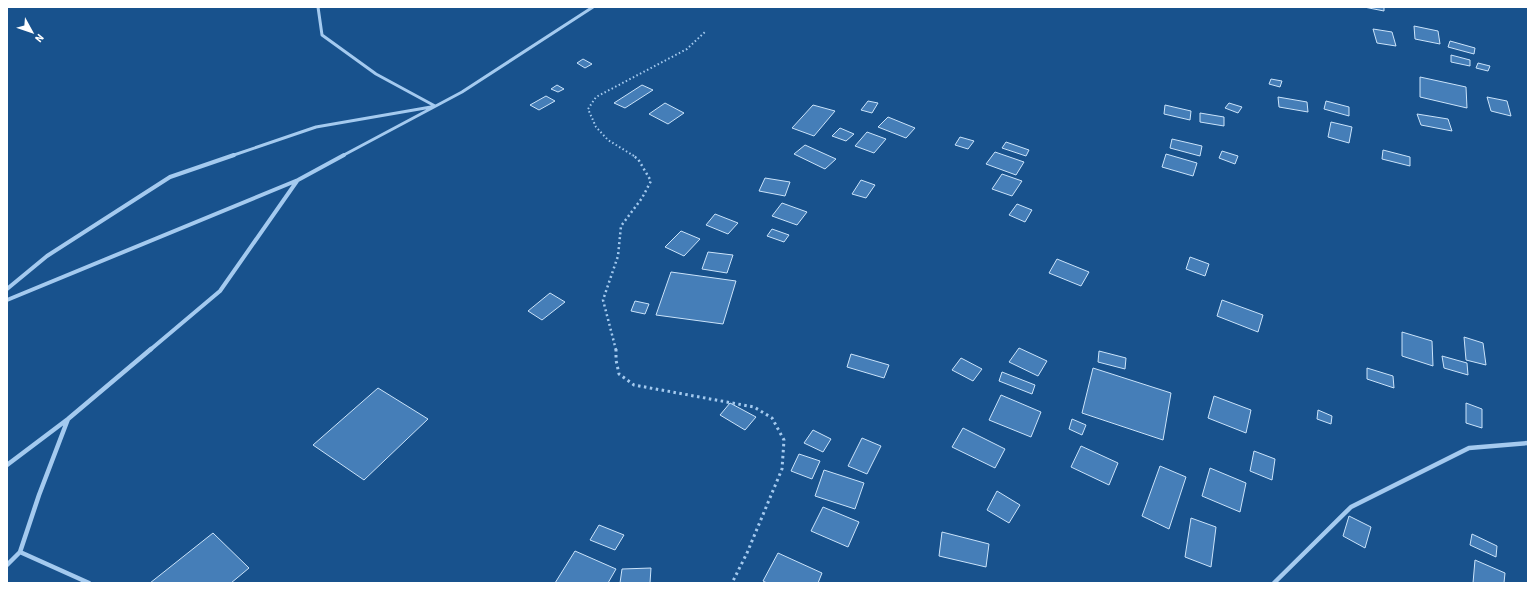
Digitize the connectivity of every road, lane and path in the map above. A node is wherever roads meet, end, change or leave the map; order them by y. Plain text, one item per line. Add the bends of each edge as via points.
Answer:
1 (318, 7) edge
2 (593, 7) edge
3 (705, 32) dead end
4 (436, 106) junction
5 (298, 180) junction
6 (7, 289) edge
7 (7, 300) edge
8 (68, 419) junction
9 (1528, 443) edge
10 (7, 465) edge
11 (20, 552) junction
12 (7, 565) edge
13 (89, 583) edge
14 (732, 583) edge
15 (1274, 583) edge

1 - 4 street via 322,35 376,74
2 - 4 street via 462,92
3 - 14 path via 687,49 596,97 588,109 596,127 608,140 638,159 651,181 621,226 618,256 603,300 616,348 619,374 634,385 754,407 772,418 784,440 782,469
4 - 5 street
4 - 6 street via 316,127 170,177 47,256
5 - 7 street
5 - 8 street via 220,290
8 - 10 street
8 - 11 street
9 - 15 street via 1469,448 1351,507
11 - 12 street
11 - 13 street

